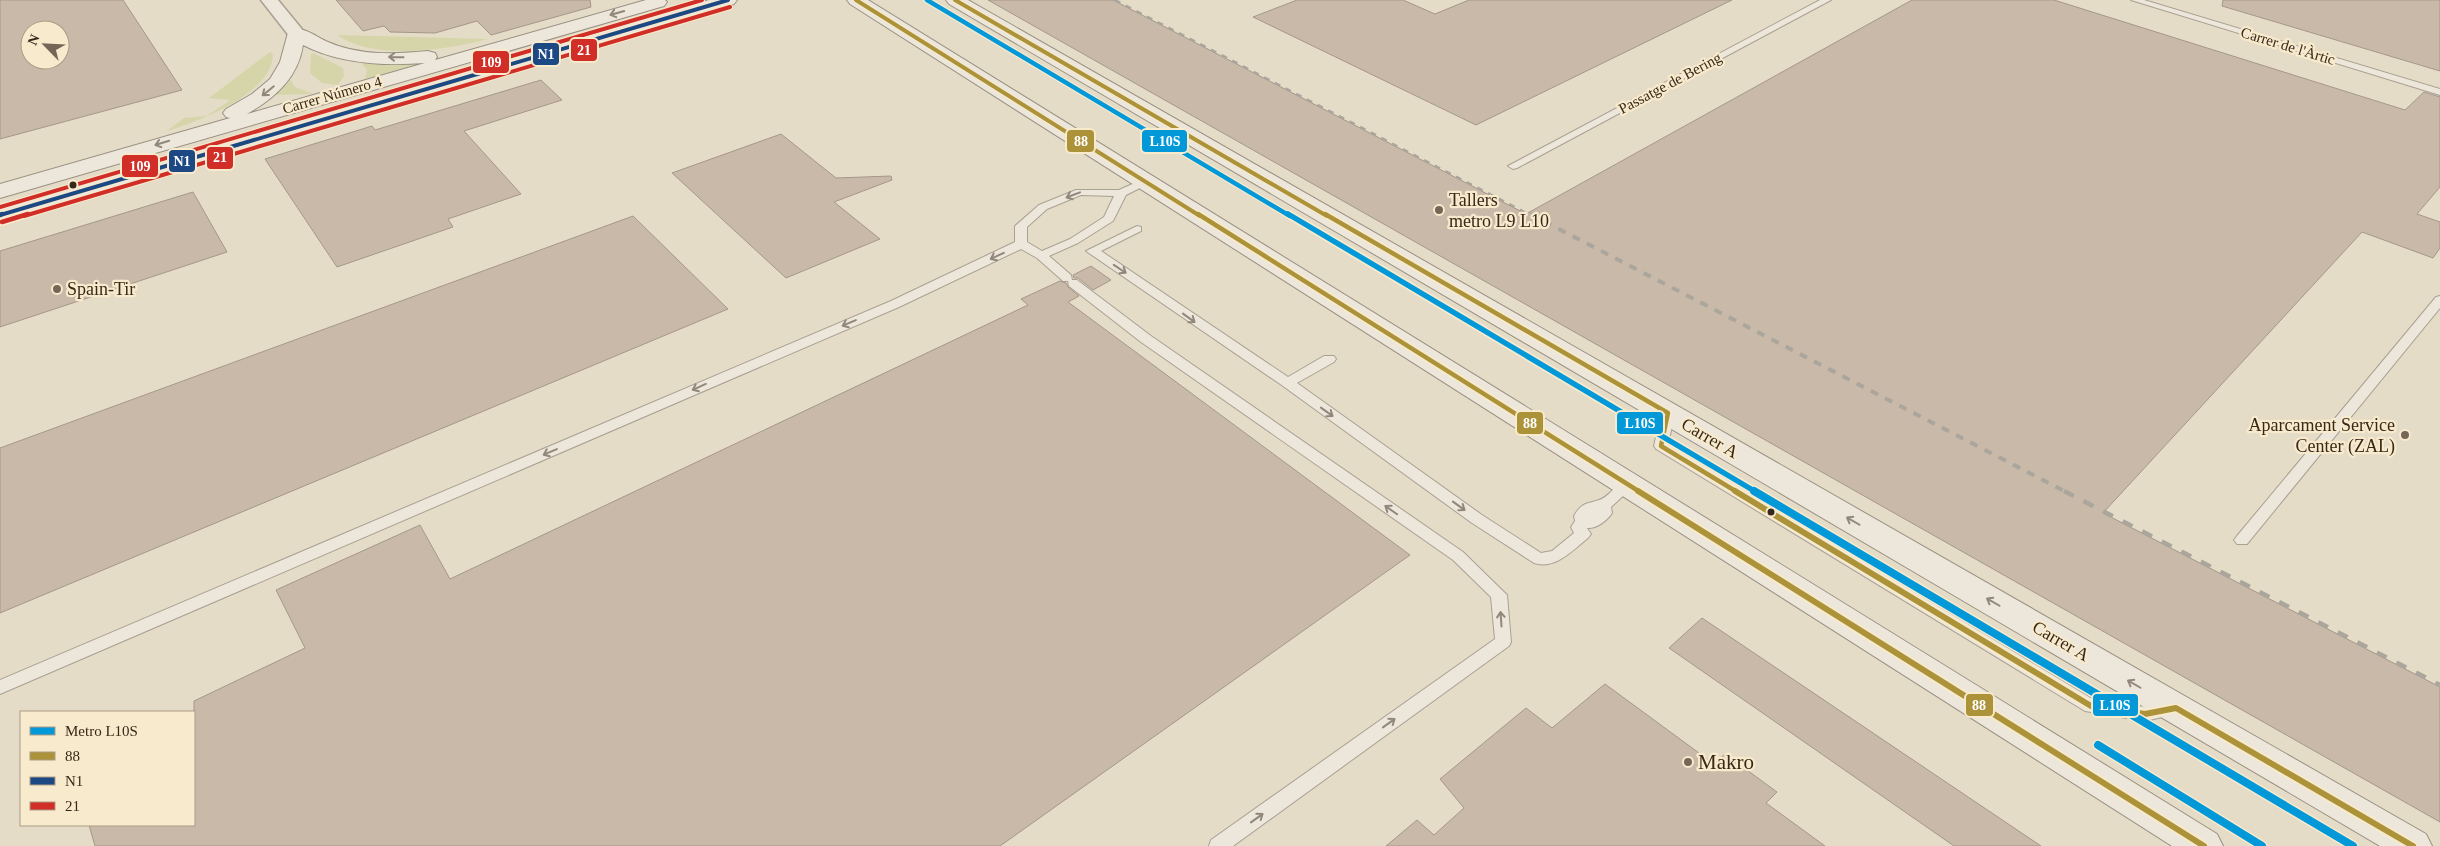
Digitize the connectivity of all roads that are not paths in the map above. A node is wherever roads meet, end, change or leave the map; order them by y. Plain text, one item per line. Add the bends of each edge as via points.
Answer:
1 (269, 0) edge
2 (664, 0) edge
3 (728, 0) edge
4 (856, 0) edge
5 (955, 0) edge
6 (1827, 0) edge
7 (2135, 0) edge
8 (296, 33) junction
9 (496, 47) junction
10 (330, 50) junction
11 (292, 60) junction
12 (430, 88) junction
13 (343, 92) junction
14 (2440, 92) edge
15 (270, 135) junction
16 (187, 136) junction
17 (1513, 166) dead end
18 (1146, 181) junction
19 (0, 191) edge
20 (1121, 193) junction
21 (0, 215) edge
22 (1137, 229) dead end
23 (1074, 241) junction
24 (1021, 244) junction
25 (1092, 251) junction
26 (1040, 256) junction
27 (2440, 300) edge
28 (1329, 359) dead end
29 (1288, 382) junction
30 (1668, 413) junction
31 (1628, 485) junction
32 (2242, 540) dead end
33 (0, 687) edge
34 (2176, 708) junction
35 (1218, 846) edge
36 (2204, 846) edge
37 (2413, 846) edge

1 - 8 street
2 -> 9 main road, Carrer Número 4
3 - 12 main road, Carrer Número 4
4 - 18 main road
5 - 30 main road, Carrer A
6 - 17 lane, Passatge de Bering
7 - 14 lane, Carrer de l'Àrtic
8 - 10 main road
8 - 11 main road
9 -> 10 main road via 419,58 378,57
9 - 13 main road, Carrer Número 4
10 - 13 main road via 350,61 356,69
11 - 13 main road via 304,82
11 -> 16 main road via 279,81 257,100
12 - 13 main road via 382,94
12 - 15 main road, Carrer Número 4
13 - 15 main road via 314,112
13 - 16 main road, Carrer Número 4
15 - 21 main road, Carrer Número 4
16 -> 19 main road, Carrer Número 4
18 - 20 lane
18 - 31 main road
20 - 23 lane via 1109,219
20 -> 24 lane via 1080,192 1043,206 1021,226
22 - 25 lane
23 - 25 lane
23 - 26 lane
24 - 26 lane
24 -> 33 lane via 895,304
25 -> 29 lane via 1225,344
35 -> 26 lane via 1503,642 1500,595 1458,556 1146,339
27 - 32 lane
28 - 29 lane
29 -> 31 lane via 1477,519 1539,559 1556,556 1583,534 1580,525 1591,523 1604,513 1603,505
34 -> 30 main road, Carrer A
30 - 34 lane via 1661,446 2091,706 2145,714
31 - 36 main road
34 - 37 main road, Carrer A

